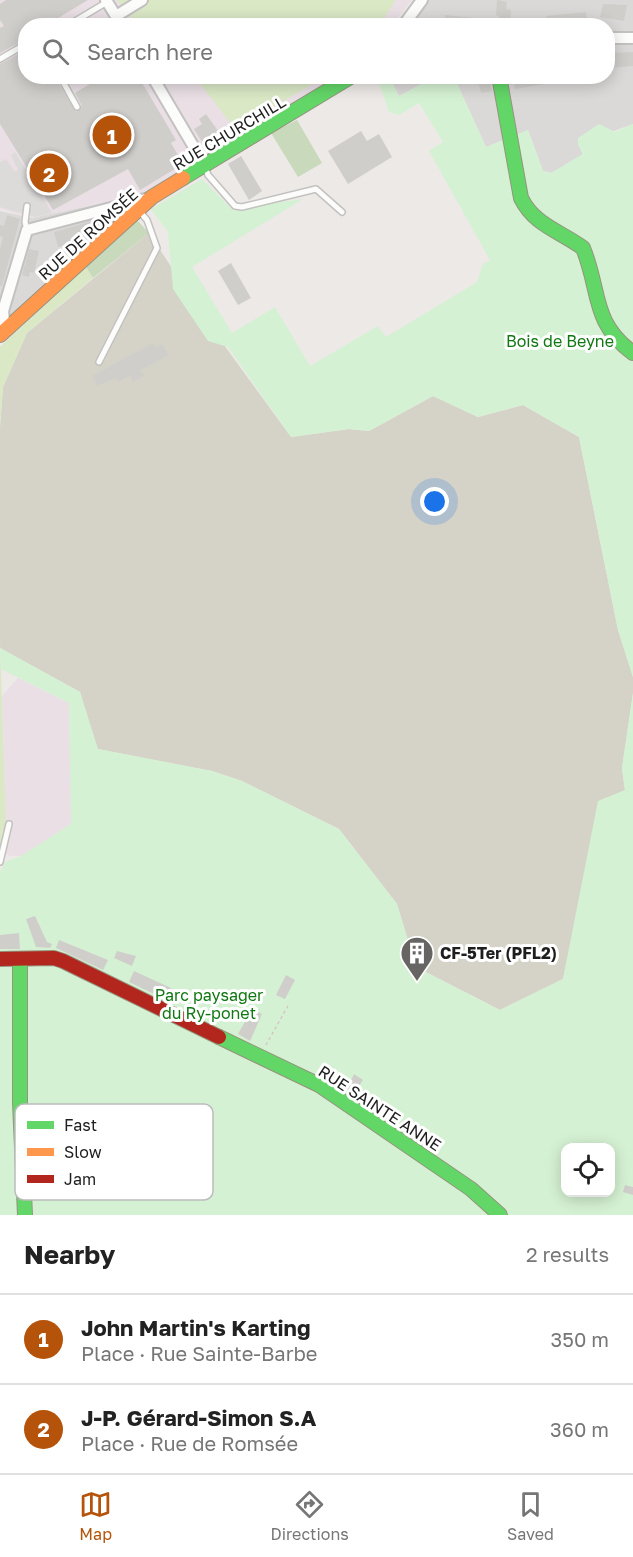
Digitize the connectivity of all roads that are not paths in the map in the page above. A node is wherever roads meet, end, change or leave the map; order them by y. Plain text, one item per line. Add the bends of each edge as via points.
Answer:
1 (142, 0) edge
2 (422, 0) edge
3 (107, 1) edge
4 (80, 18) edge
5 (117, 18) edge
6 (122, 18) edge
7 (409, 18) edge
8 (615, 38) edge
9 (633, 38) edge
10 (18, 48) edge
11 (0, 58) edge
12 (64, 84) edge
13 (157, 84) edge
14 (339, 84) edge
15 (500, 84) edge
16 (77, 107) dead end
17 (205, 166) junction
18 (152, 197) junction
19 (27, 206) dead end
20 (140, 210) junction
21 (342, 212) dead end
22 (27, 230) junction
23 (2, 333) edge
24 (633, 353) edge
25 (99, 362) dead end
26 (9, 824) dead end
27 (0, 862) edge
28 (0, 959) edge
29 (20, 959) junction
30 (20, 1104) edge
31 (24, 1200) edge
32 (25, 1215) edge
33 (500, 1215) edge

1 - 6 street
2 - 7 street
3 - 4 lane
3 - 5 street
8 - 9 street
10 - 11 lane
12 - 16 lane
13 - 17 street
14 - 17 street, RUE CHURCHILL
15 - 24 street via 526,211 538,223 583,248 605,326 615,342
17 - 18 street, RUE CHURCHILL
17 - 21 lane via 235,206 316,189
18 - 20 street, RUE DE ROMSÉE
18 - 22 street, RUE DE ROMSÉE
19 - 22 lane
20 - 23 street, RUE DE ROMSÉE
20 - 25 lane via 157,248
22 - 23 street, RUE DE ROMSÉE via 3,311
26 - 27 lane
28 - 29 street, RUE SAINTE ANNE
29 - 30 street
29 - 33 street, RUE SAINTE ANNE via 63,961 318,1084 471,1189
31 - 32 street

